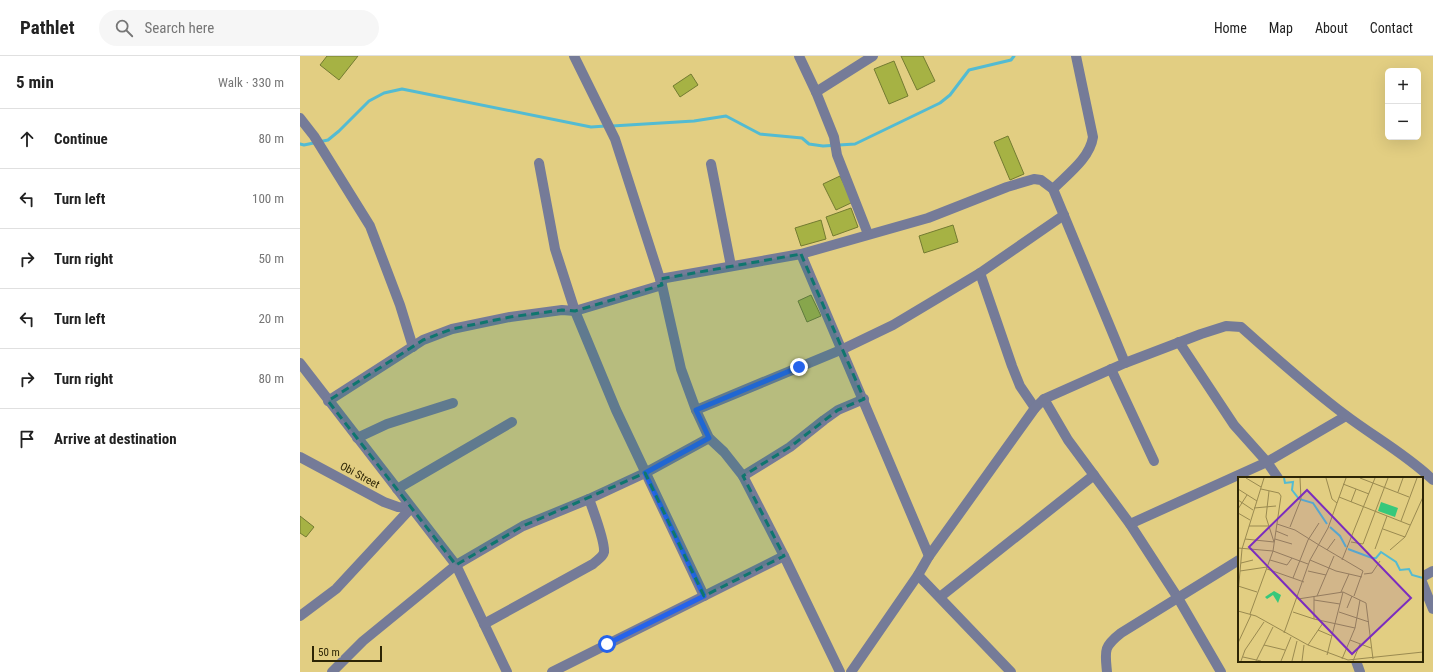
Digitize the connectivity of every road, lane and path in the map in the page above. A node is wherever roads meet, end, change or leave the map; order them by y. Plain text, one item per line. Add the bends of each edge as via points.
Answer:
1 (574, 56) edge
2 (798, 56) edge
3 (873, 56) edge
4 (1076, 56) edge
5 (816, 92) junction
6 (300, 118) edge
7 (539, 163) dead end
8 (711, 164) dead end
9 (1053, 188) junction
10 (1064, 214) junction
11 (868, 234) junction
12 (802, 254) junction
13 (731, 266) junction
14 (980, 273) junction
15 (661, 282) junction
16 (575, 311) junction
17 (1179, 342) junction
18 (413, 347) junction
19 (843, 349) junction
20 (1125, 363) junction
21 (300, 364) edge
22 (1111, 369) junction
23 (864, 399) junction
24 (1044, 399) junction
25 (328, 401) junction
26 (453, 403) dead end
27 (1035, 408) junction
28 (696, 410) junction
29 (1346, 416) junction
30 (512, 422) dead end
31 (357, 438) junction
32 (709, 438) junction
33 (300, 457) edge
34 (1154, 461) dead end
35 (1267, 462) junction
36 (645, 473) junction
37 (1094, 475) junction
38 (743, 476) junction
39 (1277, 477) edge
40 (1433, 480) edge
41 (397, 489) junction
42 (589, 499) junction
43 (411, 508) junction
44 (1130, 524) junction
45 (784, 556) junction
46 (929, 556) junction
47 (1238, 561) edge
48 (456, 565) junction
49 (1433, 571) edge
50 (918, 575) junction
51 (1423, 576) edge
52 (1423, 584) edge
53 (704, 596) junction
54 (940, 597) junction
55 (1178, 598) junction
56 (1433, 608) edge
57 (300, 616) edge
58 (484, 624) junction
59 (1356, 662) edge
60 (332, 672) edge
61 (506, 672) edge
62 (552, 672) edge
63 (840, 672) edge
64 (851, 672) edge
65 (1011, 672) edge
66 (1107, 672) edge
67 (1220, 672) edge
68 (1360, 672) edge

1 - 15 street via 615,138
2 - 5 street
3 - 5 street
4 - 9 street via 1093,137 1092,143 1090,149
5 - 11 street via 834,137 837,156
6 - 18 street via 370,226
7 - 16 street via 555,249
8 - 13 street
9 - 10 street
9 - 11 street via 1034,178 928,218
10 - 14 street
10 - 20 street
11 - 12 street
12 - 13 street
12 - 19 street
13 - 15 street
14 - 19 street via 893,325
14 - 27 street via 1020,386
15 - 16 street
15 - 28 street via 681,369
16 - 18 street via 562,310 510,317 452,328
16 - 36 street
17 - 20 street
17 - 29 street via 1226,326 1241,327 1308,387
17 - 35 street via 1234,425
18 - 25 street
19 - 23 street
19 - 28 street
20 - 22 street
21 - 25 street
22 - 24 street
22 - 34 street
23 - 38 street via 838,410 790,447
23 - 46 street
24 - 27 street
24 - 37 street via 1068,440
25 - 31 street
26 - 31 street via 387,424
27 - 46 street
28 - 32 street
29 - 35 street
29 - 40 street via 1399,452
30 - 41 street
31 - 41 street
32 - 36 street
32 - 38 street
33 - 43 street, Obi Street via 384,502
35 - 39 street
35 - 44 street
36 - 42 street
36 - 53 street
37 - 44 street
37 - 54 street
38 - 45 street
41 - 43 street
42 - 48 street via 523,526
42 - 58 street via 604,552 600,558
43 - 48 street
43 - 57 street via 336,589
44 - 55 street
45 - 53 street
45 - 63 street
46 - 50 street
47 - 55 street
48 - 58 street
48 - 60 street via 363,642
49 - 51 street
50 - 54 street
50 - 64 street
52 - 56 street
53 - 62 street
54 - 65 street
55 - 66 street via 1110,642 1106,653
55 - 67 street
58 - 61 street
59 - 68 street

